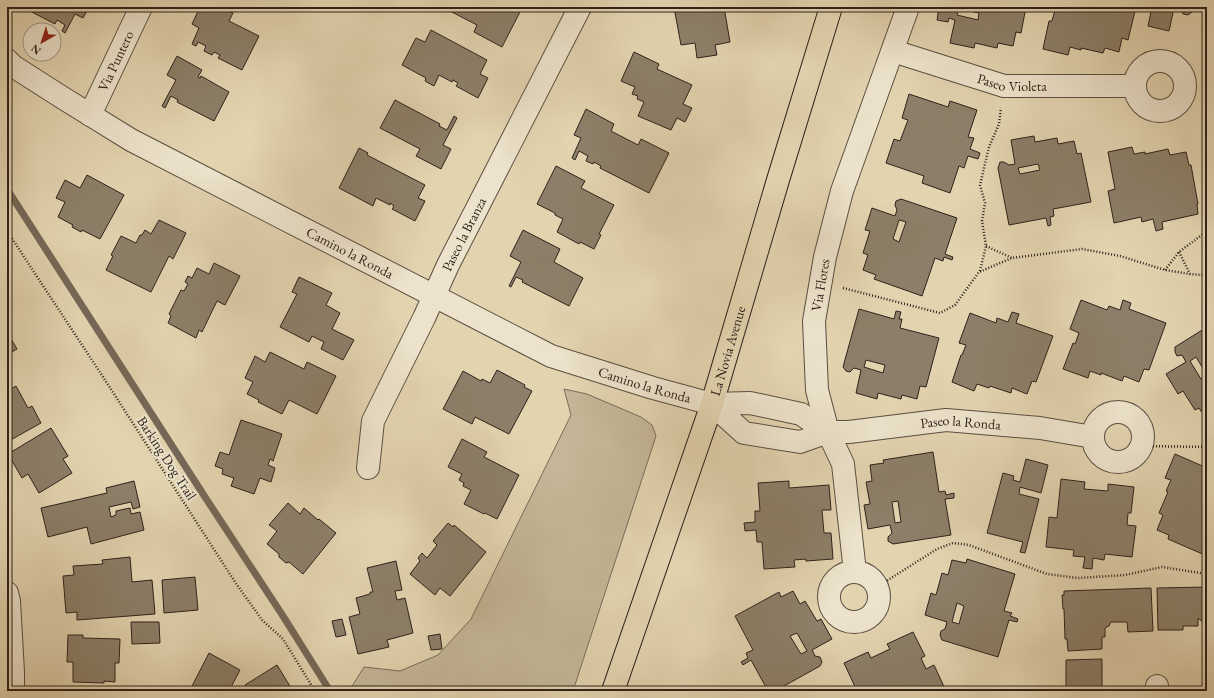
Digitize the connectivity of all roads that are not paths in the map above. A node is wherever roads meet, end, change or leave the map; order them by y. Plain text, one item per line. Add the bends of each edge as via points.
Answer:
1 (141, 7) edge
2 (580, 7) edge
3 (831, 7) edge
4 (908, 7) edge
5 (893, 51) junction
6 (7, 60) edge
7 (1135, 86) dead end
8 (90, 114) junction
9 (434, 295) junction
10 (712, 404) junction
11 (828, 432) junction
12 (1093, 437) junction
13 (368, 468) dead end
14 (854, 572) junction
15 (7, 593) edge
16 (13, 691) edge
17 (613, 691) edge

1 - 8 street, Via Puntero
2 - 9 street, Paseo la Branza
3 - 10 main road, La Novia Avenue
4 - 5 street, Via Flores
5 - 7 street, Paseo Violeta via 1004,86
5 - 11 street, Via Flores via 842,191 825,257 814,321 817,390
6 - 8 street, Camino la Ronda
8 - 9 street, Camino la Ronda via 131,140
9 - 10 street, Camino la Ronda via 551,356
9 - 13 street, Paseo la Branza via 373,421
10 - 11 street, Camino la Ronda via 750,403 801,414
10 - 11 street, Camino la Ronda via 744,434 800,442
10 - 17 main road, La Novia Avenue
11 - 12 street, Paseo la Ronda via 849,432 946,420 1040,428
11 - 14 street, Via Flores via 843,464
12 - 12 street via 1095,427 1101,419 1118,412 1128,414 1136,420 1143,437 1136,454 1128,460 1118,462 1109,460 1101,454 1095,446
14 - 14 street via 872,579 879,597 872,614 864,620 854,622 845,620 837,614 831,606 830,597 837,579
15 - 16 street

